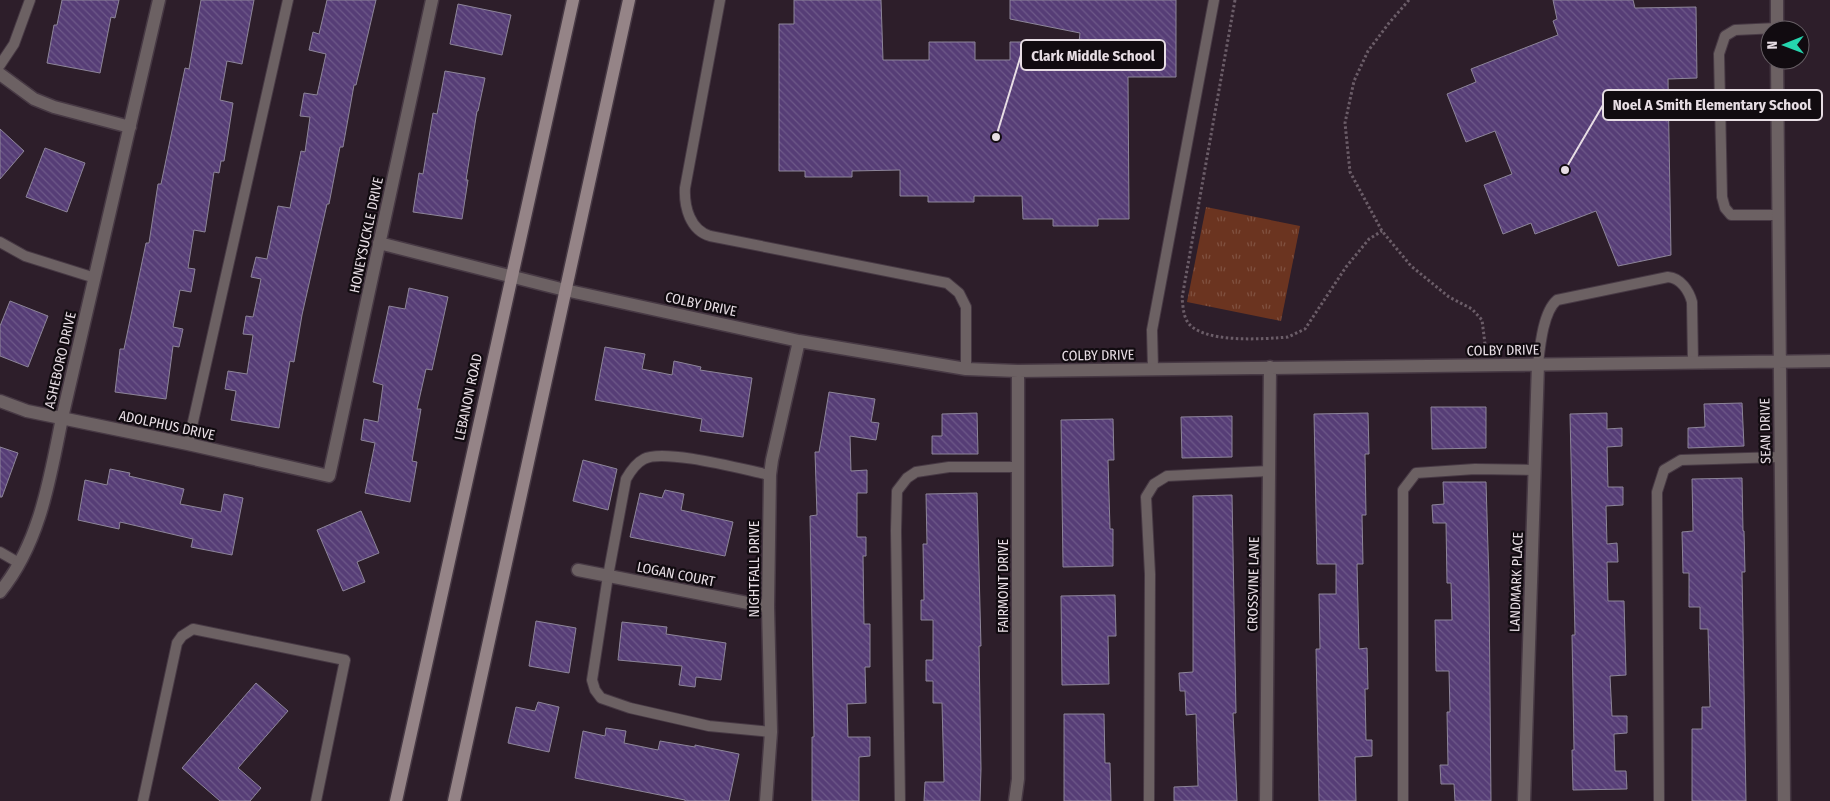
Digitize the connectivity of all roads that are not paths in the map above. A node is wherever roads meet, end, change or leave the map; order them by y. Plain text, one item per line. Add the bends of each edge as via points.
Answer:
1 (30, 0) edge
2 (158, 0) edge
3 (288, 0) edge
4 (432, 0) edge
5 (573, 0) edge
6 (629, 0) edge
7 (720, 0) edge
8 (1214, 0) edge
9 (1776, 0) edge
10 (1777, 20) edge
11 (1760, 29) edge
12 (0, 65) edge
13 (1777, 70) edge
14 (0, 74) edge
15 (130, 127) junction
16 (1778, 215) junction
17 (0, 242) edge
18 (379, 243) junction
19 (511, 276) junction
20 (95, 278) junction
21 (565, 290) junction
22 (799, 340) junction
23 (1830, 361) edge
24 (1780, 362) junction
25 (1694, 363) junction
26 (1538, 364) junction
27 (1270, 367) junction
28 (966, 369) junction
29 (1152, 369) junction
30 (1018, 371) junction
31 (0, 401) edge
32 (62, 418) junction
33 (188, 444) junction
34 (1781, 457) junction
35 (1018, 467) junction
36 (1535, 470) junction
37 (1269, 471) junction
38 (329, 476) joint
39 (770, 476) junction
40 (0, 552) edge
41 (20, 563) junction
42 (578, 570) dead end
43 (608, 576) junction
44 (0, 592) edge
45 (768, 608) junction
46 (771, 732) junction
47 (143, 801) edge
48 (316, 801) edge
49 (396, 801) edge
50 (454, 801) edge
51 (766, 801) edge
52 (900, 801) edge
53 (1015, 801) edge
54 (1149, 801) edge
55 (1266, 801) edge
56 (1403, 801) edge
57 (1524, 801) edge
58 (1659, 801) edge
59 (1784, 801) edge

1 - 12 lane via 14,44
2 - 15 street, ASHEBORO DRIVE
3 - 33 lane
4 - 18 street, HONEYSUCKLE DRIVE
5 - 19 main road, LEBANON ROAD
6 - 21 main road
7 - 28 lane via 685,188 686,207 693,222 710,236 947,283 959,293 966,307
8 - 29 lane via 1152,330
9 - 10 street
11 - 16 lane via 1735,30 1726,36 1719,54 1722,197 1731,215
13 - 16 street, SEAN DRIVE
14 - 15 street via 34,99
15 - 20 street, ASHEBORO DRIVE
16 - 24 street, SEAN DRIVE
17 - 20 lane via 25,256
18 - 19 street, COLBY DRIVE
18 - 38 street, HONEYSUCKLE DRIVE
19 - 21 street, COLBY DRIVE
19 - 49 main road, LEBANON ROAD
20 - 32 street, ASHEBORO DRIVE
21 - 22 street, COLBY DRIVE
21 - 50 main road
22 - 28 street, COLBY DRIVE
22 - 39 street, NIGHTFALL DRIVE
23 - 24 street, COLBY DRIVE
24 - 25 street, COLBY DRIVE
24 - 34 street, SEAN DRIVE
25 - 26 street, COLBY DRIVE
25 - 26 lane via 1690,294 1675,278 1668,277 1557,300 1549,312
26 - 27 street, COLBY DRIVE
26 - 36 street, LANDMARK PLACE
27 - 29 street, COLBY DRIVE
27 - 37 street, CROSSVINE LANE
28 - 30 street, COLBY DRIVE
29 - 30 street, COLBY DRIVE
30 - 35 street, FAIRMONT DRIVE
31 - 32 street, ADOLPHUS DRIVE via 27,411
32 - 33 street, ADOLPHUS DRIVE
32 - 41 street, ASHEBORO DRIVE via 34,532
33 - 38 street, ADOLPHUS DRIVE
34 - 58 lane via 1681,460 1664,470 1656,492
34 - 59 street, SEAN DRIVE
35 - 52 lane via 949,467 916,472 897,491
35 - 53 street, FAIRMONT DRIVE via 1018,779
36 - 56 lane via 1475,469 1416,473 1404,490
36 - 57 street, LANDMARK PLACE
37 - 54 lane via 1168,476 1154,484 1146,497 1150,574
37 - 55 street, CROSSVINE LANE
39 - 43 lane via 672,455 642,459 626,480
39 - 45 street, NIGHTFALL DRIVE
40 - 41 lane
41 - 44 street, ASHEBORO DRIVE
42 - 43 street, LOGAN COURT
43 - 45 street, LOGAN COURT
43 - 46 lane via 592,680 601,698 684,721
45 - 46 street, NIGHTFALL DRIVE
46 - 51 street, NIGHTFALL DRIVE
47 - 48 lane via 177,643 193,630 346,660

